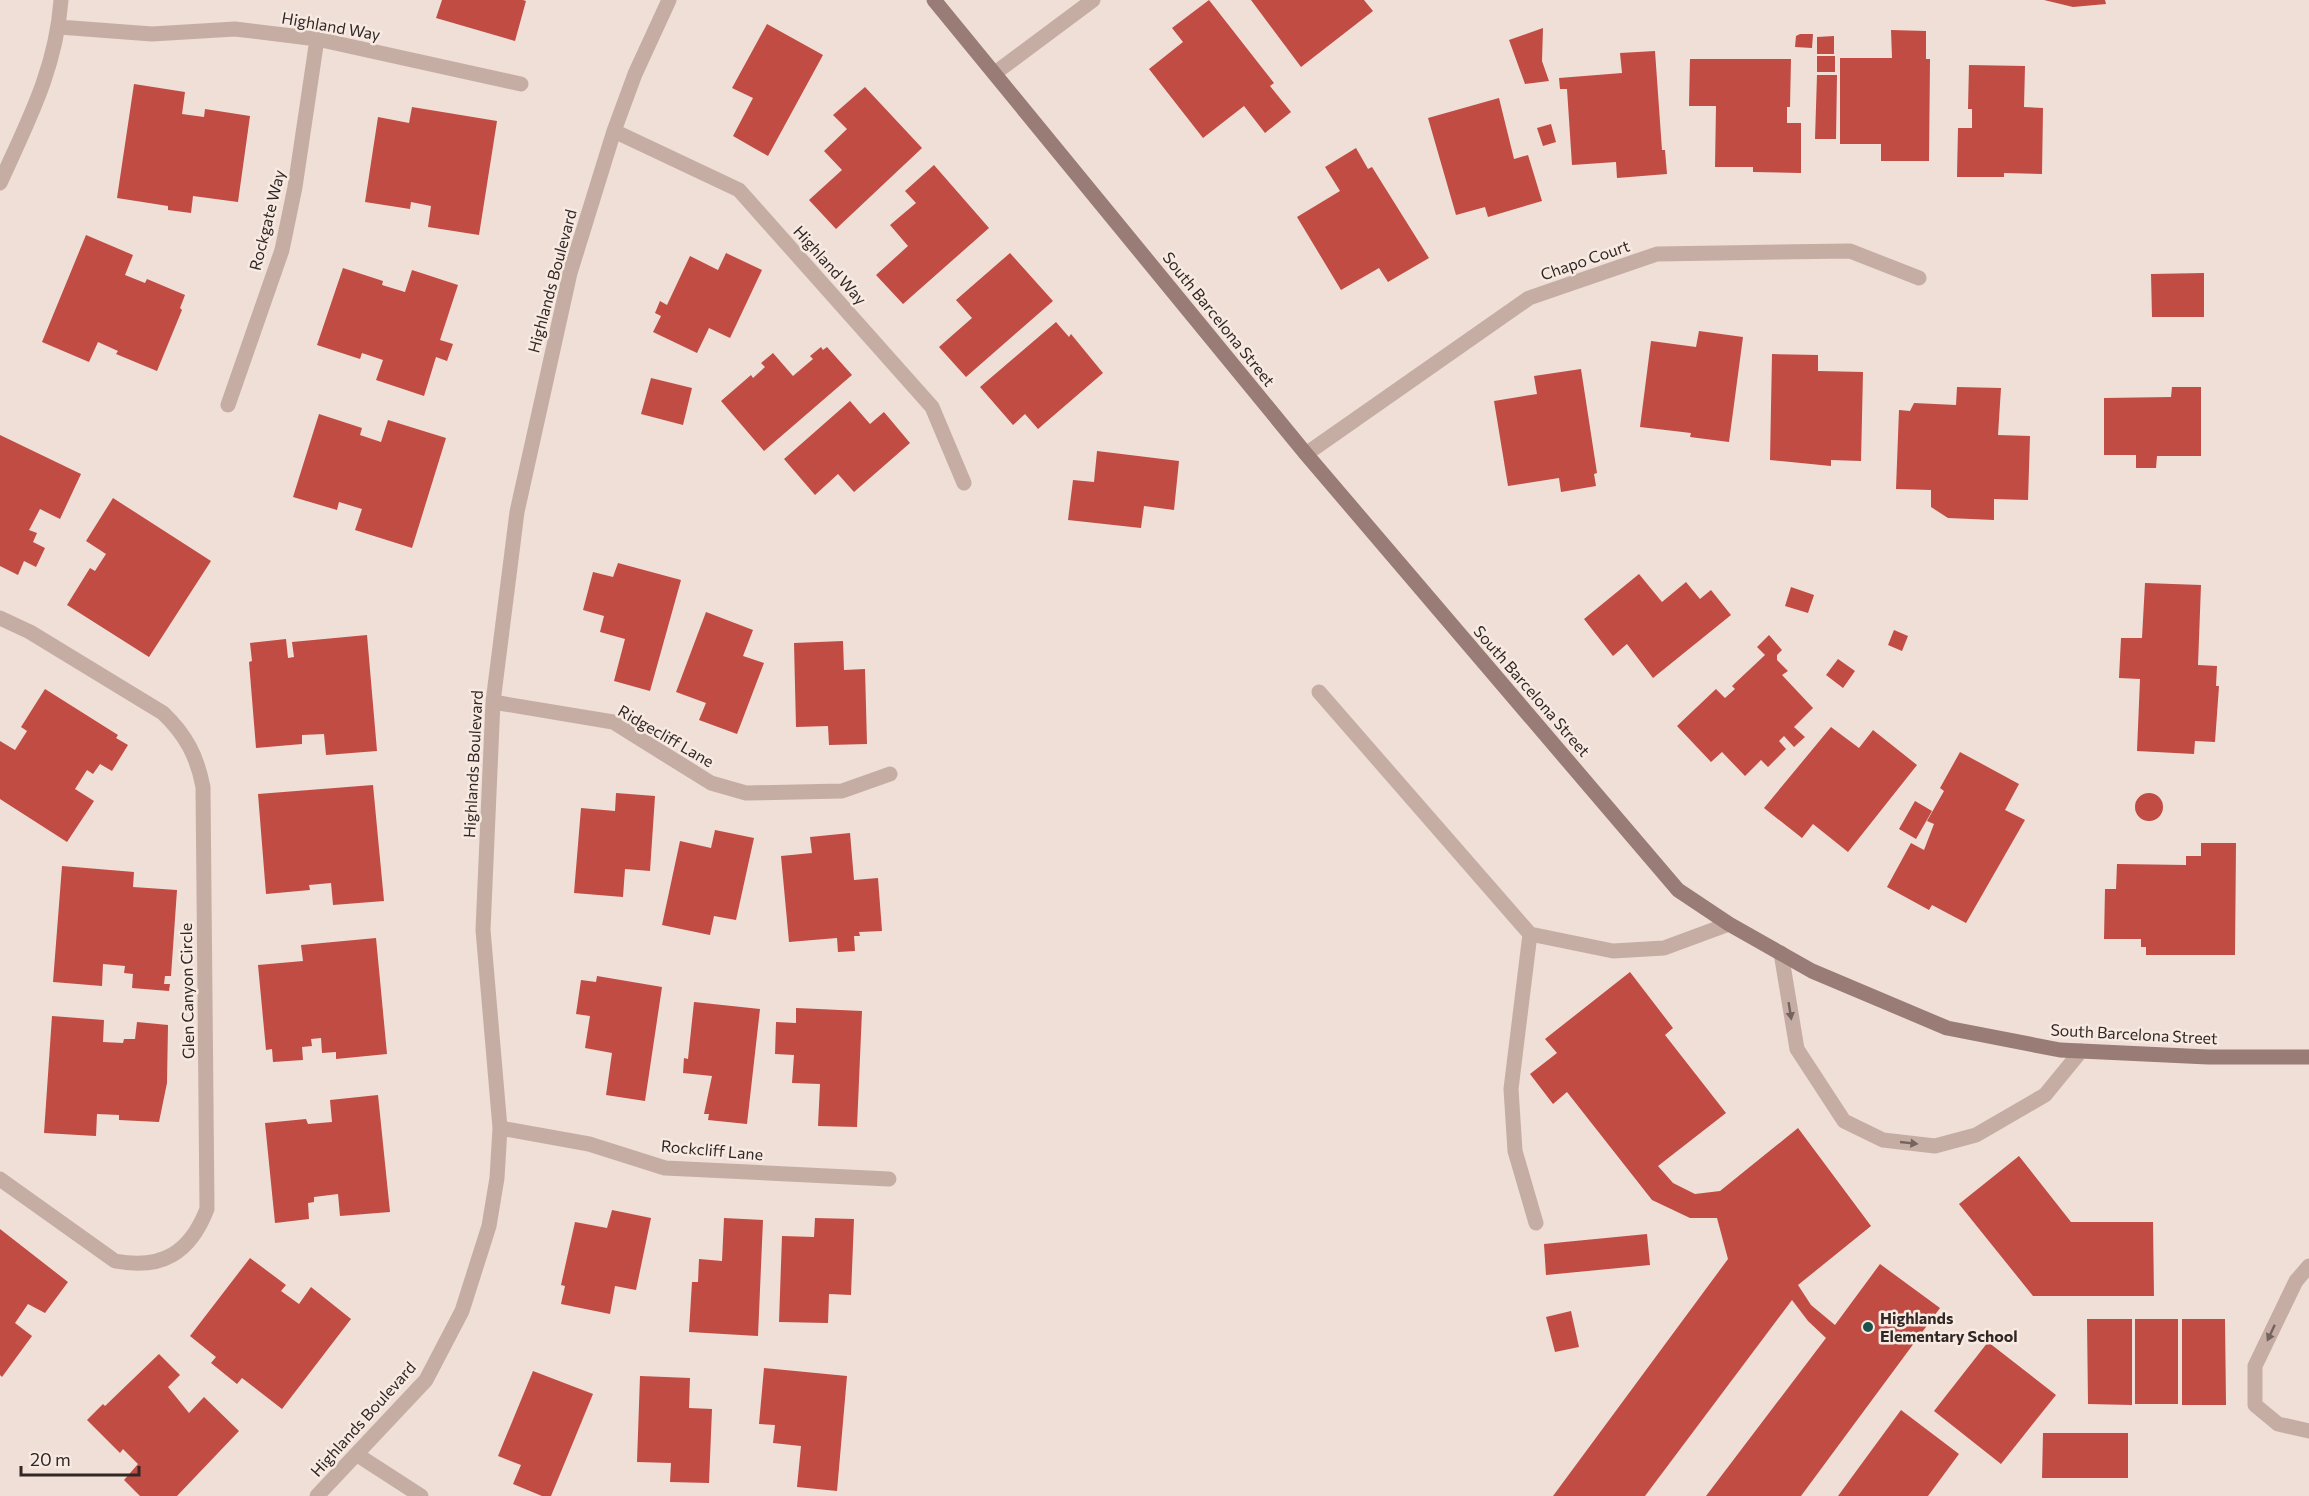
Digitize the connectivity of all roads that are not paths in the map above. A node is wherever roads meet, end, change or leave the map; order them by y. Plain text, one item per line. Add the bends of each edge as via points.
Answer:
1 (61, 0) edge
2 (669, 0) edge
3 (934, 0) edge
4 (1093, 0) edge
5 (59, 27) junction
6 (317, 39) junction
7 (995, 73) junction
8 (521, 84) dead end
9 (614, 131) junction
10 (0, 183) edge
11 (1919, 278) dead end
12 (228, 405) dead end
13 (1306, 454) junction
14 (964, 483) dead end
15 (0, 618) edge
16 (1319, 692) dead end
17 (493, 702) junction
18 (890, 774) dead end
19 (1729, 924) junction
20 (1530, 934) junction
21 (1781, 953) junction
22 (2081, 1051) junction
23 (2309, 1057) edge
24 (500, 1128) junction
25 (0, 1179) edge
26 (889, 1179) dead end
27 (1536, 1224) dead end
28 (2309, 1266) edge
29 (2309, 1431) edge
30 (356, 1454) junction
31 (317, 1496) edge
32 (421, 1496) edge

1 - 5 street
2 - 9 street, Highlands Boulevard
3 - 7 main road, South Barcelona Street
4 - 7 street
5 - 6 street, Highland Way via 152,34 235,29
5 - 10 street via 46,81
6 - 8 street, Highland Way
6 - 12 street, Rockgate Way via 282,250
7 - 13 main road, South Barcelona Street
9 - 14 street, Highland Way via 740,190 932,407
9 - 17 street, Highlands Boulevard via 570,273 542,389 517,512
11 - 13 street, Chapo Court via 1850,250 1657,254 1529,298
13 - 19 main road, South Barcelona Street via 1678,890
15 - 25 street, Glen Canyon Circle via 30,632 163,713 179,728 199,766 203,788 207,1209 192,1239 180,1251 157,1262 131,1264 115,1261
16 - 20 street
17 - 18 street, Ridgecliff Lane via 613,722 711,783 746,792 842,791
17 - 24 street, Highlands Boulevard via 483,930
19 - 20 street via 1664,948 1633,950 1613,951
19 - 21 main road, South Barcelona Street
20 - 27 street via 1511,1089 1515,1150
21 - 22 main road, South Barcelona Street via 1812,971 1947,1028
21 -> 22 street via 1797,1049 1844,1121 1882,1140 1935,1146 1976,1135 2044,1095
22 - 23 main road, South Barcelona Street
24 - 26 street, Rockcliff Lane via 589,1144 665,1168
24 - 30 street, Highlands Boulevard via 489,1226 462,1311 426,1380
28 -> 29 street via 2296,1281 2255,1366 2255,1405 2278,1424
30 - 31 street, Highlands Boulevard
30 - 32 street

